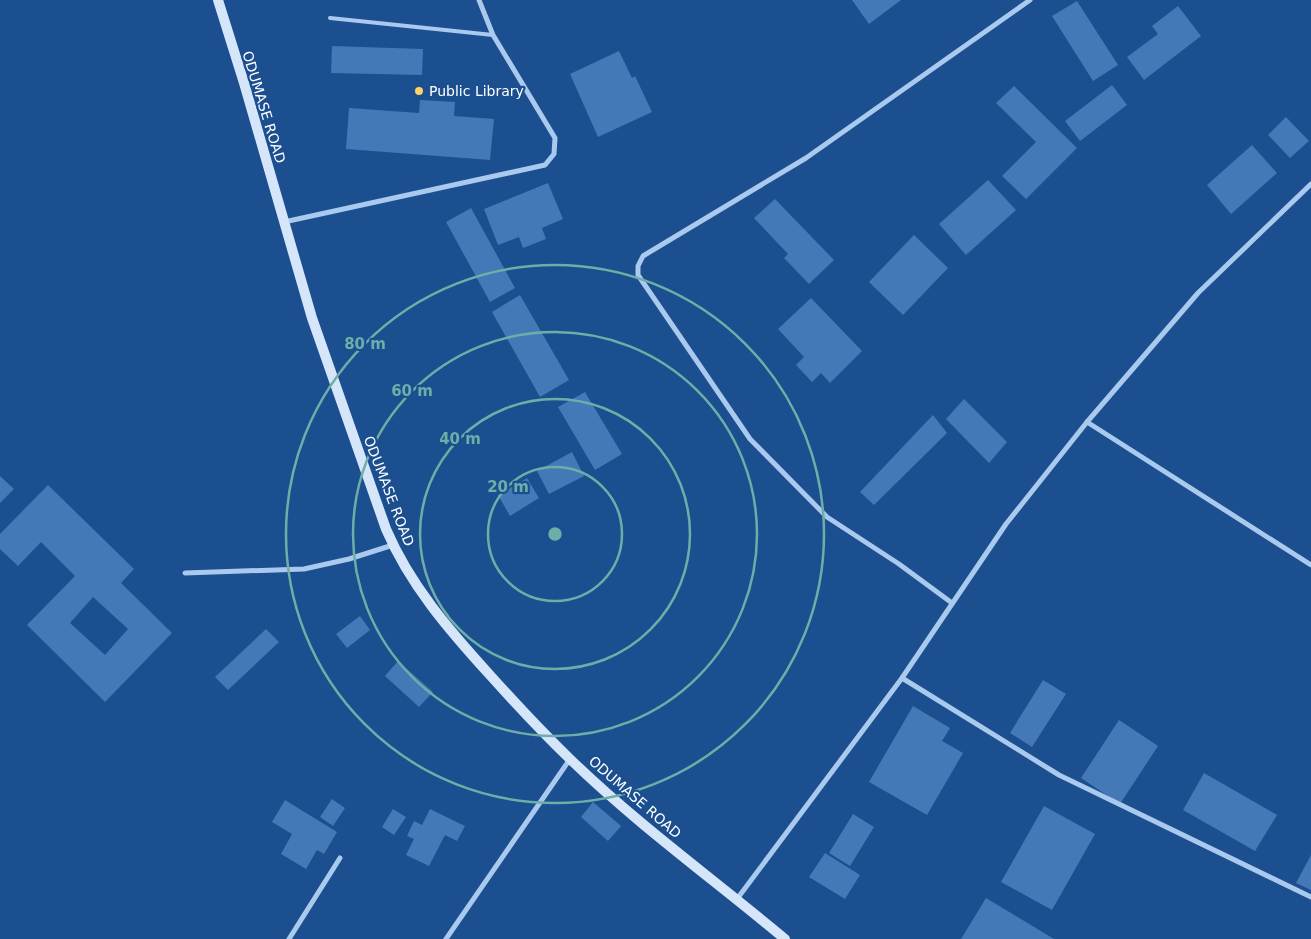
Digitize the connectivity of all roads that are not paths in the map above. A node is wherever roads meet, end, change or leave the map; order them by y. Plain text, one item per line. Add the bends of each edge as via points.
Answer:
1 (218, 0) edge
2 (479, 0) edge
3 (1030, 0) edge
4 (330, 18) dead end
5 (493, 35) junction
6 (1311, 184) edge
7 (284, 222) junction
8 (1087, 422) junction
9 (393, 545) junction
10 (1311, 565) edge
11 (184, 573) dead end
12 (952, 603) junction
13 (902, 678) junction
14 (570, 759) junction
15 (340, 858) dead end
16 (1311, 897) edge
17 (737, 899) junction
18 (289, 939) edge
19 (446, 939) edge
20 (785, 939) edge

1 - 7 main road, ODUMASE ROAD
2 - 5 street
3 - 12 street via 806,158 643,256 638,266 638,275 750,439 827,517
4 - 5 lane
5 - 7 street via 555,138 554,154 545,165
6 - 8 street via 1198,293
7 - 9 main road, ODUMASE ROAD via 312,318
8 - 10 street
8 - 12 street via 1006,524
9 - 11 street via 349,560 304,569
9 - 14 main road, ODUMASE ROAD via 415,585 455,637
12 - 13 street
13 - 16 street via 1059,775
13 - 17 street
14 - 17 main road, ODUMASE ROAD via 649,829
14 - 19 street
15 - 18 street
17 - 20 main road, ODUMASE ROAD

